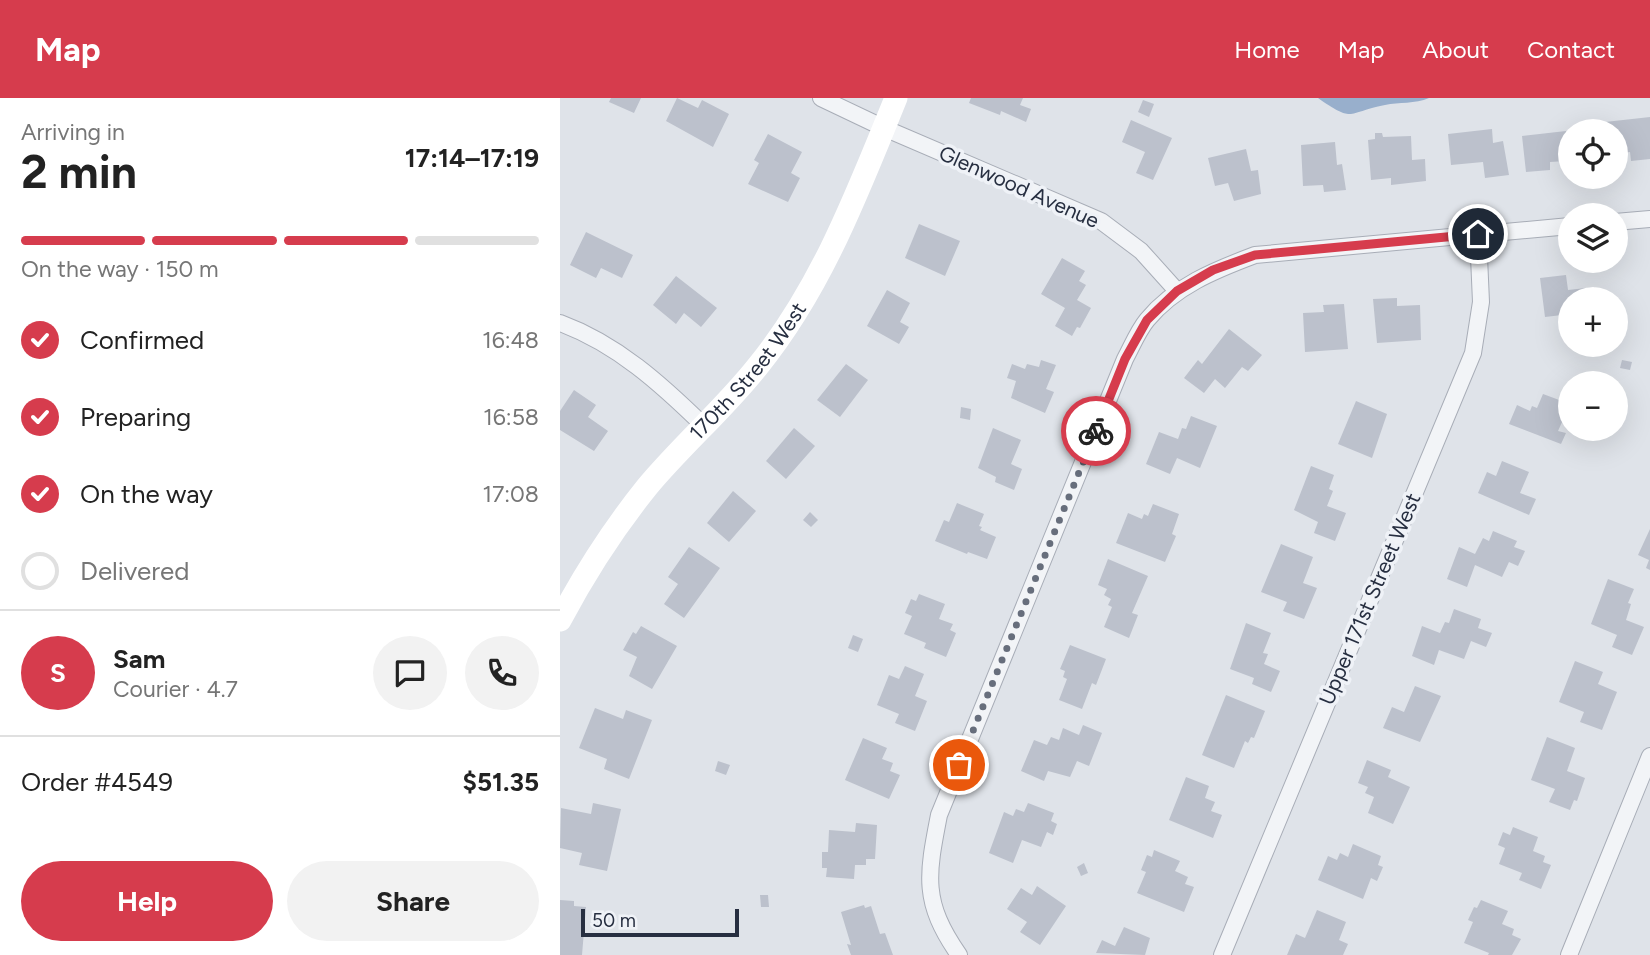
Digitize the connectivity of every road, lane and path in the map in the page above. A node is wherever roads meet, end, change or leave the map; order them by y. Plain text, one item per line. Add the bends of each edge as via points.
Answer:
1 (821, 98) edge
2 (896, 98) edge
3 (884, 128) junction
4 (1650, 219) edge
5 (1628, 221) edge
6 (1558, 227) edge
7 (1478, 234) junction
8 (1177, 291) junction
9 (560, 323) edge
10 (704, 426) junction
11 (560, 620) edge
12 (1650, 756) edge
13 (960, 955) edge
14 (1222, 955) edge
15 (1569, 955) edge

1 - 3 street, Glenwood Avenue
2 - 3 street, 170th Street West
3 - 8 street, Glenwood Avenue via 1101,221 1141,251
3 - 10 street, 170th Street West via 841,230 800,305 758,367
4 - 5 street
6 - 7 street
7 - 8 street via 1255,255 1213,270
7 - 14 street, Upper 171st Street West via 1481,302 1473,352
8 - 13 street via 1147,320 1125,359 939,815 929,866 930,899
9 - 10 street via 586,332 645,370
10 - 11 street, 170th Street West via 621,522
12 - 15 street

